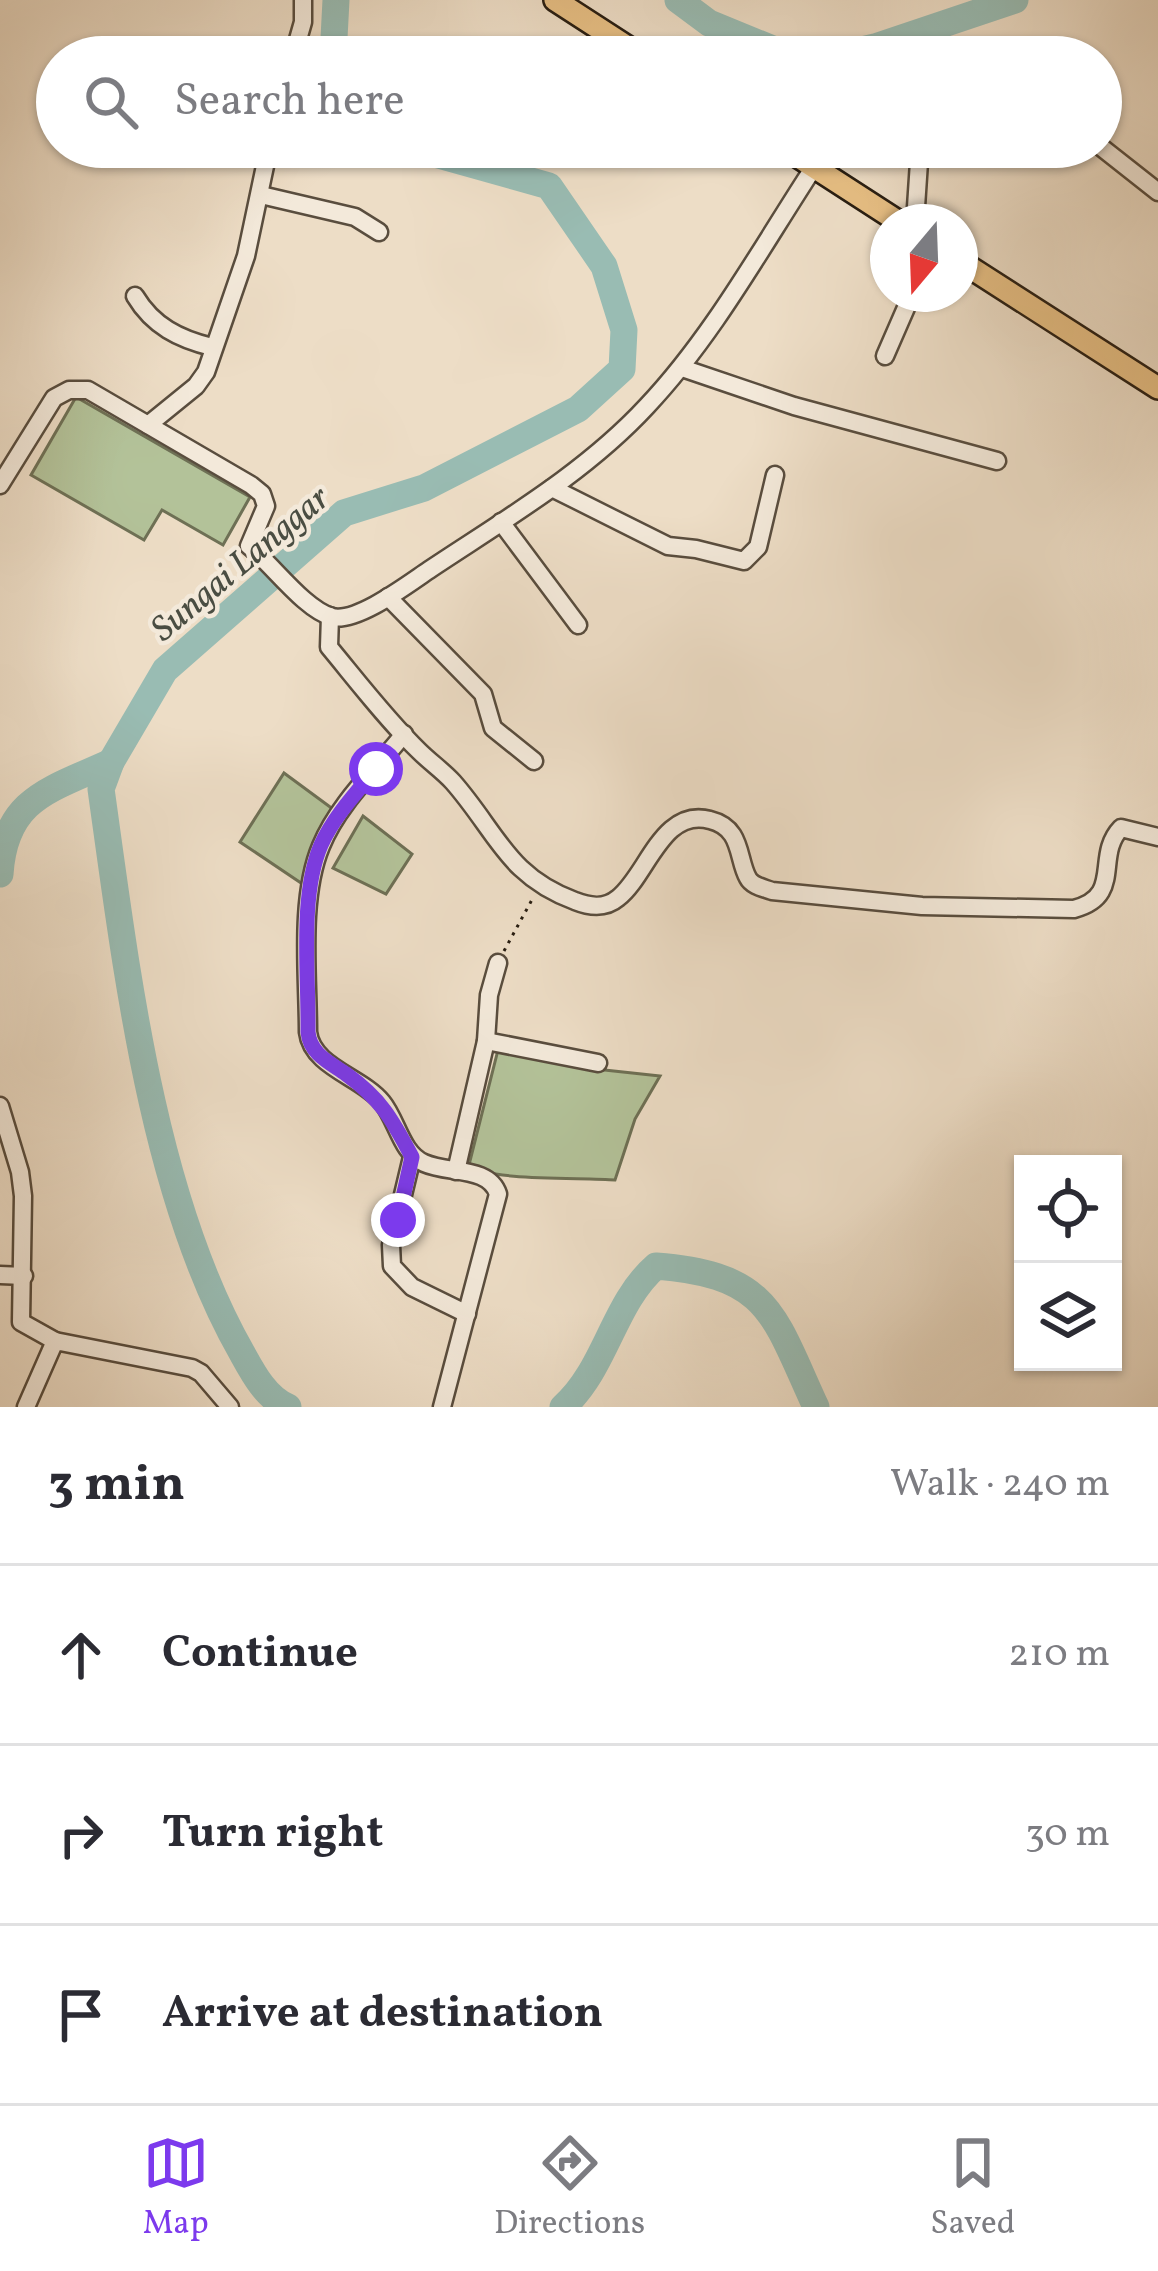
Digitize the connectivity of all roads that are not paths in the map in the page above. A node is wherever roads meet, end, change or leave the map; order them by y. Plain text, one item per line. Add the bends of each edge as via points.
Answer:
1 (303, 0) edge
2 (555, 0) edge
3 (299, 36) edge
4 (611, 36) edge
5 (1122, 164) edge
6 (265, 168) edge
7 (813, 168) edge
8 (816, 168) edge
9 (919, 168) edge
10 (1158, 192) edge
11 (261, 194) junction
12 (871, 204) edge
13 (916, 204) edge
14 (379, 232) dead end
15 (978, 272) edge
16 (135, 296) dead end
17 (904, 312) edge
18 (212, 347) junction
19 (885, 356) dead end
20 (682, 368) junction
21 (1154, 377) edge
22 (148, 425) junction
23 (998, 461) dead end
24 (775, 475) dead end
25 (0, 485) edge
26 (552, 488) junction
27 (501, 522) junction
28 (388, 597) junction
29 (329, 616) junction
30 (578, 625) dead end
31 (404, 734) junction
32 (534, 761) dead end
33 (1158, 838) edge
34 (498, 963) road end
35 (486, 1041) junction
36 (598, 1064) dead end
37 (0, 1106) edge
38 (412, 1157) junction
39 (456, 1171) junction
40 (0, 1274) edge
41 (24, 1276) junction
42 (466, 1314) junction
43 (55, 1341) junction
44 (26, 1407) edge
45 (230, 1407) edge
46 (442, 1407) edge

1 - 3 street
2 - 4 main road
5 - 10 street
6 - 11 street
7 - 20 street
8 - 12 main road
9 - 13 street
11 - 14 street via 355,217
11 - 18 street
15 - 21 main road
16 - 18 street via 183,340
17 - 19 street
18 - 22 street via 196,386
20 - 23 street
20 - 26 street
22 - 25 street via 88,390 61,392
22 - 29 street via 262,494 264,515 249,546
24 - 26 street via 758,547 744,562 668,546
26 - 27 street
27 - 28 street
27 - 30 street
28 - 29 street
28 - 32 street via 483,694 493,728
29 - 31 street via 329,646
31 - 33 street via 538,887 587,906 617,900 663,837 688,820 708,818 735,839 748,879 772,891 922,906 1090,905 1105,885 1111,841 1121,829
31 - 38 street via 341,811 316,860 308,1032 318,1054 380,1100
34 - 35 street
35 - 36 street
35 - 39 street
37 - 41 street via 20,1172
38 - 39 street
38 - 42 street via 392,1266 412,1287
39 - 42 street via 485,1177 498,1195
40 - 41 street
41 - 43 street via 21,1322
42 - 46 street
43 - 44 street
43 - 45 street via 192,1368

